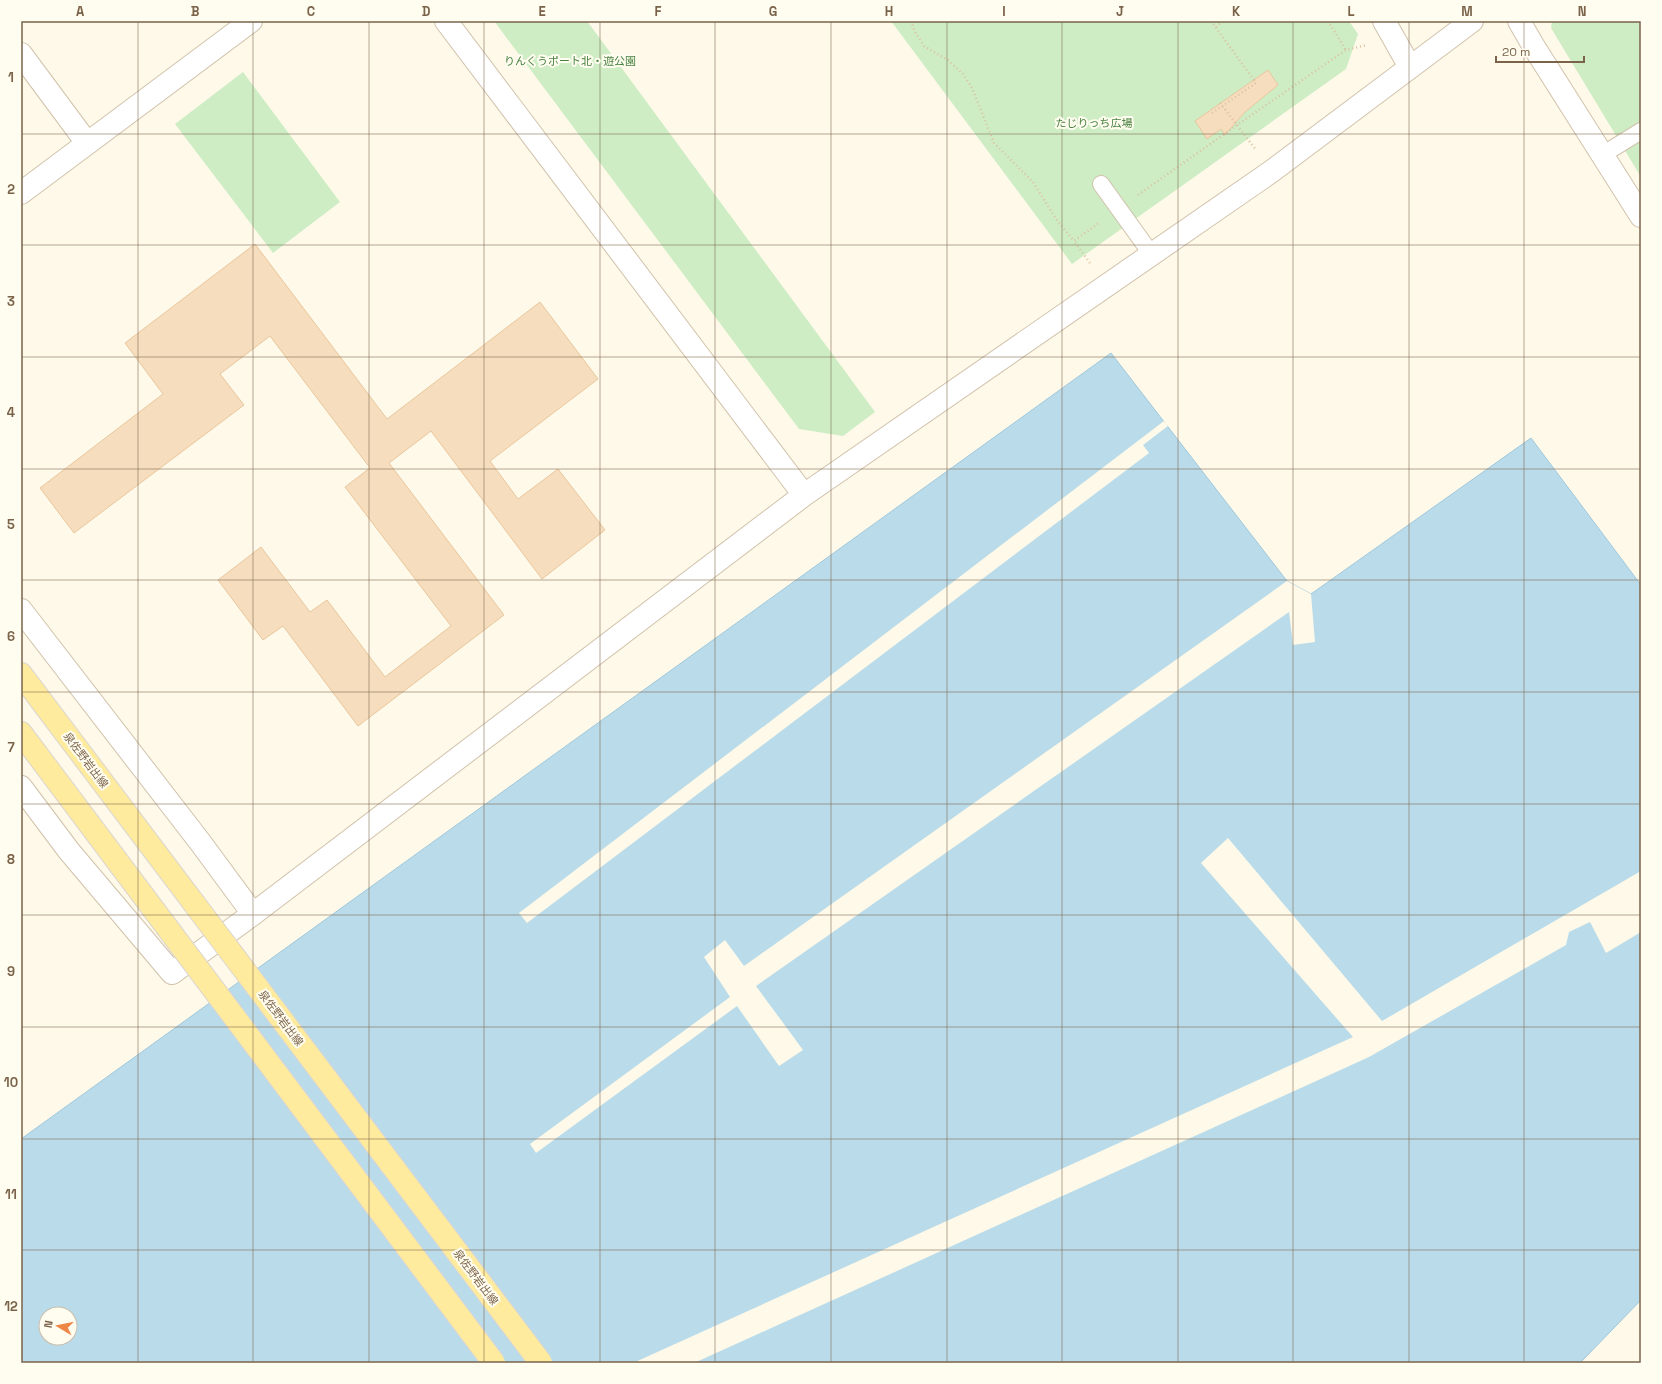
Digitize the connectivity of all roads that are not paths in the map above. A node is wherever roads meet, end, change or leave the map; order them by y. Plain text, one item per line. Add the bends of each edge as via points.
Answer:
1 (251, 21) edge
2 (446, 21) edge
3 (1384, 21) edge
4 (1472, 21) edge
5 (1520, 21) edge
6 (21, 54) edge
7 (1410, 67) junction
8 (1641, 131) edge
9 (87, 143) junction
10 (1602, 155) junction
11 (1101, 184) dead end
12 (21, 193) edge
13 (1641, 216) edge
14 (1152, 255) junction
15 (804, 495) junction
16 (21, 610) edge
17 (21, 674) edge
18 (21, 734) edge
19 (21, 787) edge
20 (253, 914) junction
21 (494, 1363) edge
22 (541, 1363) edge

1 - 9 street
2 - 15 street
3 - 7 street
4 - 7 street
5 - 10 street
6 - 9 street
7 - 14 street via 1272,171
8 - 10 lane
9 - 12 street
10 - 13 street
11 - 14 lane
14 - 15 street
15 - 20 street
16 - 20 street
17 - 22 main road, 泉佐野岩出線, bridge
18 - 21 main road, bridge
19 - 20 street via 70,851 172,973

